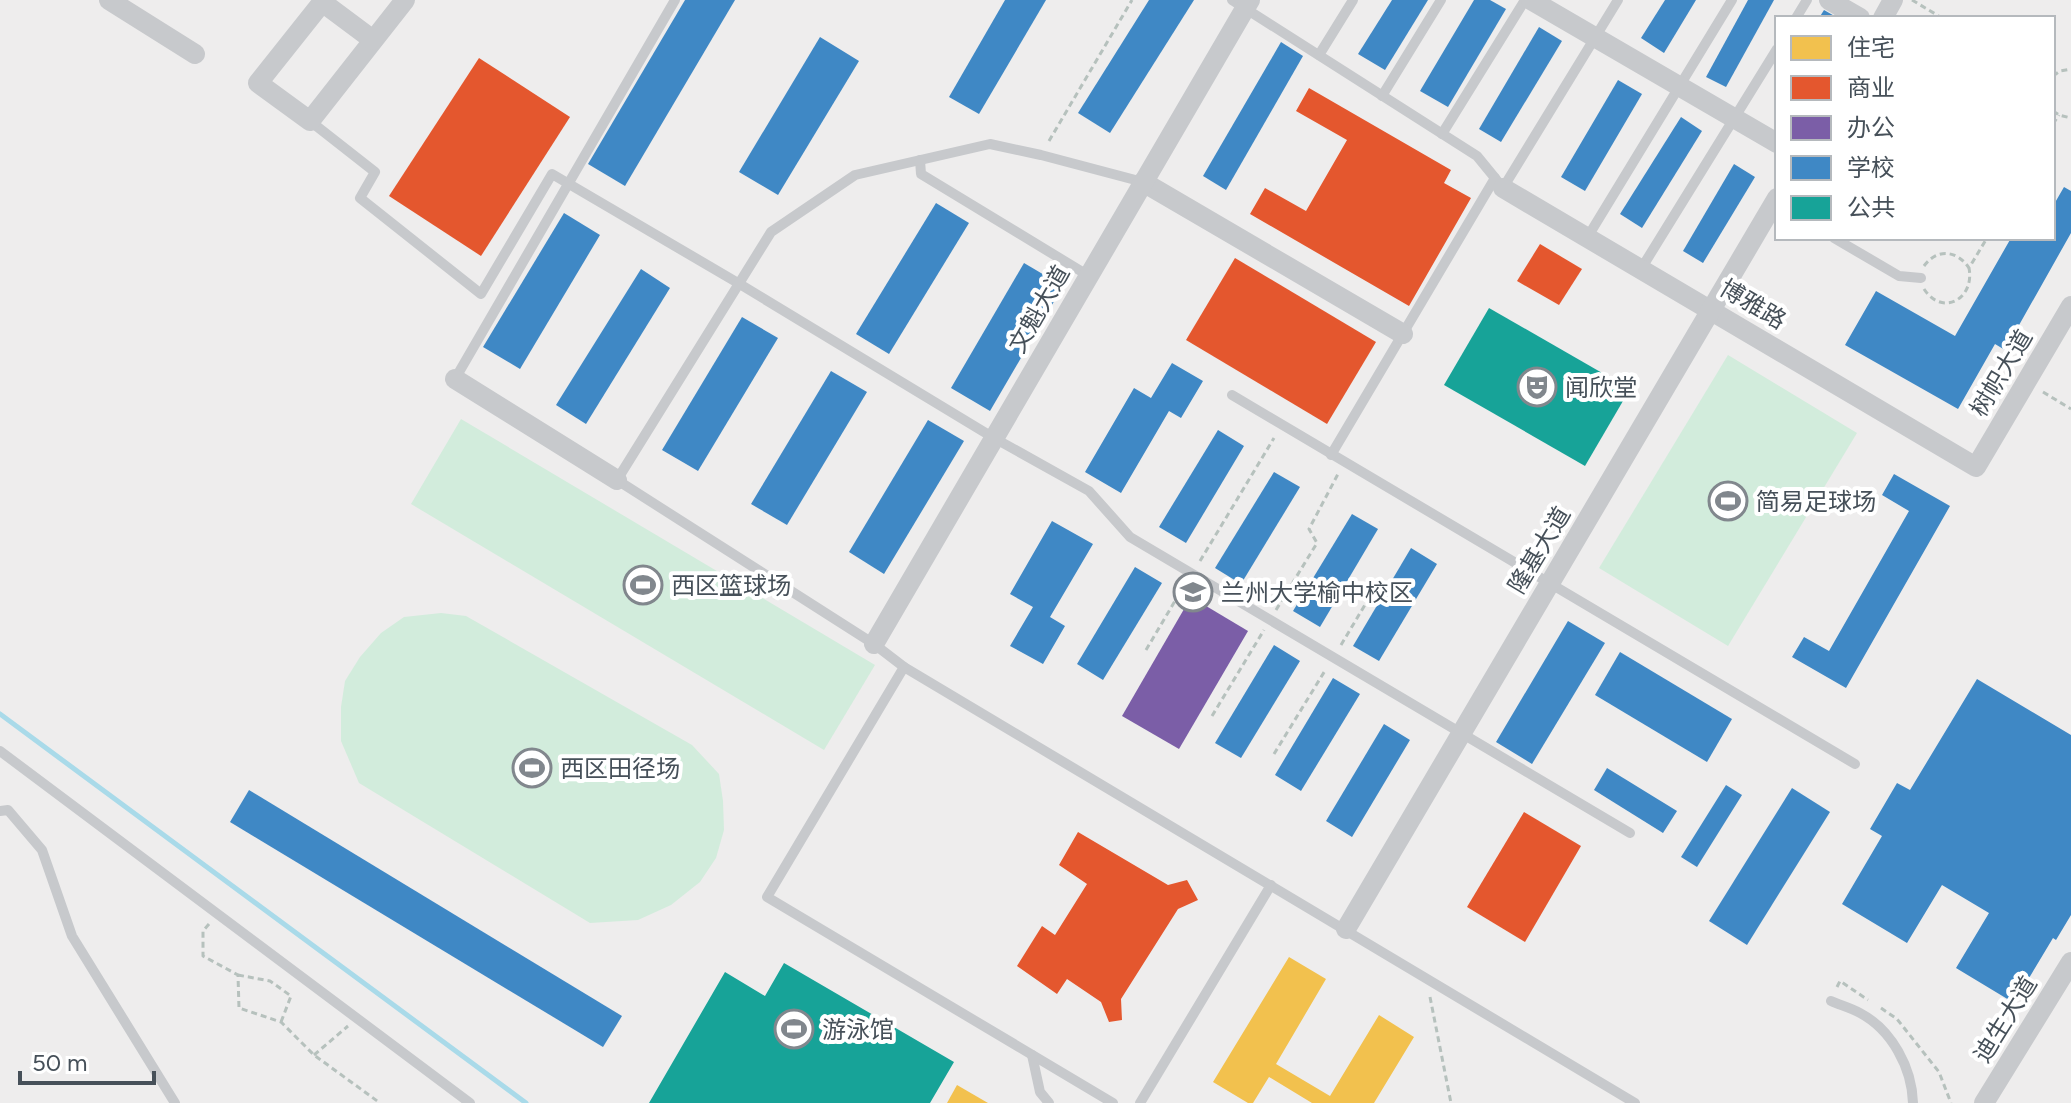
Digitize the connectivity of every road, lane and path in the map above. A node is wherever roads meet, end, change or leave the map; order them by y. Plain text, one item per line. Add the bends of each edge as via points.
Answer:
1 (109, 0) edge
2 (405, 0) edge
3 (675, 0) edge
4 (1132, 0) edge
5 (1353, 0) edge
6 (1441, 0) edge
7 (1528, 0) edge
8 (1618, 0) edge
9 (1732, 0) edge
10 (1829, 0) edge
11 (1912, 0) edge
12 (323, 1) edge
13 (1242, 3) edge
14 (1857, 16) edge
15 (1939, 16) edge
16 (1595, 37) junction
17 (373, 40) junction
18 (1775, 52) edge
19 (195, 54) dead end
20 (1319, 55) junction
21 (1679, 86) junction
22 (1382, 96) junction
23 (2055, 112) edge
24 (2059, 115) junction
25 (1734, 118) junction
26 (2071, 118) edge
27 (310, 121) junction
28 (2055, 121) edge
29 (1442, 134) junction
30 (1775, 142) edge
31 (1041, 155) junction
32 (920, 160) junction
33 (1143, 182) junction
34 (569, 183) junction
35 (1499, 183) junction
36 (1775, 204) edge
37 (1587, 238) junction
38 (1837, 240) edge
39 (1986, 240) edge
40 (1969, 268) junction
41 (1641, 269) junction
42 (1089, 276) junction
43 (1921, 278) junction
44 (738, 283) junction
45 (2071, 306) edge
46 (1711, 310) junction
47 (1403, 334) junction
48 (455, 379) joint
49 (2026, 382) junction
50 (1232, 395) dead end
51 (2071, 409) edge
52 (1273, 437) dead end
53 (994, 438) junction
54 (1331, 455) junction
55 (1344, 463) junction
56 (1976, 467) joint
57 (617, 480) junction
58 (1192, 574) junction
59 (1550, 583) junction
60 (1375, 588) dead end
61 (1270, 620) junction
62 (874, 644) junction
63 (1146, 650) dead end
64 (1333, 657) junction
65 (904, 667) junction
66 (1212, 716) dead end
67 (1462, 733) junction
68 (0, 751) edge
69 (1274, 754) dead end
70 (1855, 764) dead end
71 (0, 811) edge
72 (1630, 833) dead end
73 (1271, 885) junction
74 (218, 914) junction
75 (1346, 929) junction
76 (2071, 962) edge
77 (238, 975) junction
78 (1427, 978) junction
79 (1831, 1001) dead end
80 (357, 1018) junction
81 (281, 1022) junction
82 (314, 1055) junction
83 (1032, 1055) junction
84 (1618, 1098) edge
85 (175, 1103) edge
86 (380, 1103) edge
87 (470, 1103) edge
88 (1049, 1103) edge
89 (1113, 1103) edge
90 (1140, 1103) edge
91 (1451, 1103) edge
92 (1635, 1103) edge
93 (1913, 1103) edge
94 (1984, 1103) edge

1 - 19 street
2 - 17 street
3 - 34 lane
4 - 31 path
5 - 20 lane
6 - 22 lane
7 - 16 street
7 - 29 lane
8 - 16 lane
9 - 21 lane
10 - 14 street
11 - 15 path
12 - 17 street
12 - 27 street via 258,83
13 - 20 lane
13 - 33 street, 文魁大道
16 - 21 street
16 - 35 lane
17 - 27 street
18 - 25 lane
20 - 22 lane
21 - 25 street
21 - 37 lane
22 - 29 lane
23 - 24 path
24 - 26 path
24 - 28 path
25 - 30 street
25 - 41 lane
27 - 34 lane via 375,172 360,198 481,294 552,174
29 - 35 lane via 1477,156
31 - 32 lane via 990,144
31 - 33 lane
32 - 42 lane via 921,174
32 - 44 lane via 855,175 771,232
33 - 42 street, 文魁大道
33 - 47 street
34 - 44 lane
34 - 48 lane
35 - 37 street, 博雅路
35 - 47 lane
36 - 46 street, 隆基大道
37 - 41 street, 博雅路
38 - 43 lane via 1899,276
39 - 40 path
40 - 43 path via 1956,254 1946,253 1929,260
40 - 43 path via 1969,287 1956,301 1937,301
41 - 46 street, 博雅路
42 - 53 street, 文魁大道
44 - 53 lane
44 - 57 lane
45 - 49 street, 树帜大道
46 - 56 street, 博雅路
46 - 59 street, 隆基大道
47 - 54 lane
48 - 57 street
49 - 51 path
49 - 56 street, 树帜大道
50 - 54 lane
52 - 58 path
53 - 58 lane via 1089,491 1130,537
53 - 62 street, 文魁大道
54 - 55 lane
55 - 59 lane
55 - 61 path via 1309,529 1317,543
57 - 62 lane
58 - 61 lane
58 - 63 path
59 - 67 street, 隆基大道
59 - 70 lane
60 - 64 path
61 - 64 lane
61 - 66 path
62 - 65 lane
64 - 67 lane
64 - 69 path
65 - 73 lane
65 - 83 lane via 767,897
67 - 72 lane
67 - 75 street, 隆基大道
68 - 74 lane
71 - 85 lane via 8,810 42,850 72,936
73 - 75 lane
73 - 90 lane
74 - 77 path via 203,931 203,956
74 - 80 lane
75 - 78 lane
76 - 94 street, 迪生大道
77 - 81 path via 239,1008
77 - 81 path via 270,981 291,996
78 - 84 lane
78 - 91 path
79 - 93 lane via 1862,1014 1889,1036 1906,1066
80 - 82 path
80 - 87 lane
81 - 82 path
82 - 86 path
83 - 88 lane via 1040,1092
83 - 89 lane
84 - 92 lane

